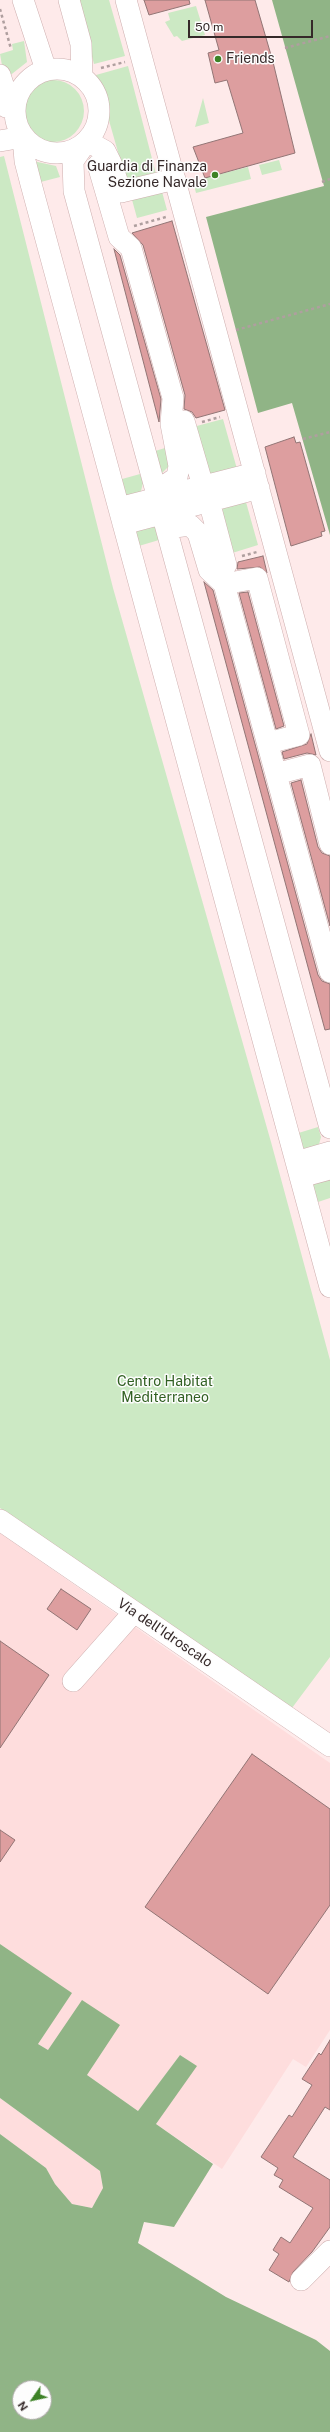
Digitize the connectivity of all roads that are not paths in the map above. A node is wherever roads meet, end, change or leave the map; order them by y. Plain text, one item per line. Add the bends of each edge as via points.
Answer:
1 (23, 0) edge
2 (55, 0) edge
3 (69, 0) edge
4 (126, 0) edge
5 (46, 70) junction
6 (85, 74) junction
7 (0, 75) edge
8 (7, 107) edge
9 (22, 137) junction
10 (0, 140) edge
11 (87, 141) junction
12 (175, 179) junction
13 (121, 192) junction
14 (131, 230) road end
15 (184, 421) dead end
16 (257, 480) junction
17 (206, 494) junction
18 (161, 507) junction
19 (121, 516) junction
20 (225, 575) junction
21 (268, 743) junction
22 (330, 751) edge
23 (276, 774) junction
24 (330, 844) edge
25 (330, 972) edge
26 (330, 1128) edge
27 (330, 1152) edge
28 (330, 1169) edge
29 (298, 1170) junction
30 (330, 1288) edge
31 (0, 1520) edge
32 (134, 1612) junction
33 (73, 1681) dead end
34 (330, 1746) edge
35 (330, 2251) edge
36 (302, 2280) dead end

1 - 5 street
2 - 6 street
3 - 6 street via 81,44
4 - 12 street
5 - 6 street via 57,68
5 - 8 street via 24,83
6 - 11 street via 99,106 95,131
7 - 8 street via 7,97
8 - 9 street
9 - 10 street
9 - 11 street via 33,147 47,153 62,154 75,150
9 - 19 street via 27,167
11 - 13 street via 105,151 112,163
11 - 18 street via 73,161 74,191
11 - 18 street via 95,158 119,237 131,248 174,398 171,424 179,466 177,477 167,484
12 - 13 street
12 - 16 street
13 - 14 street
15 - 17 street
16 - 17 street
16 - 22 street
17 - 18 street
17 - 20 street
18 - 19 street
18 - 20 street via 198,533 209,570
18 - 26 street
19 - 29 street
20 - 21 street
20 - 21 street via 257,578 299,735
21 - 23 street
23 - 24 street via 310,765
23 - 25 street
27 - 29 street
28 - 29 street
29 - 30 street
31 - 32 street, Via dell'Idroscalo
32 - 33 street
32 - 34 street, Via dell'Idroscalo
35 - 36 street

